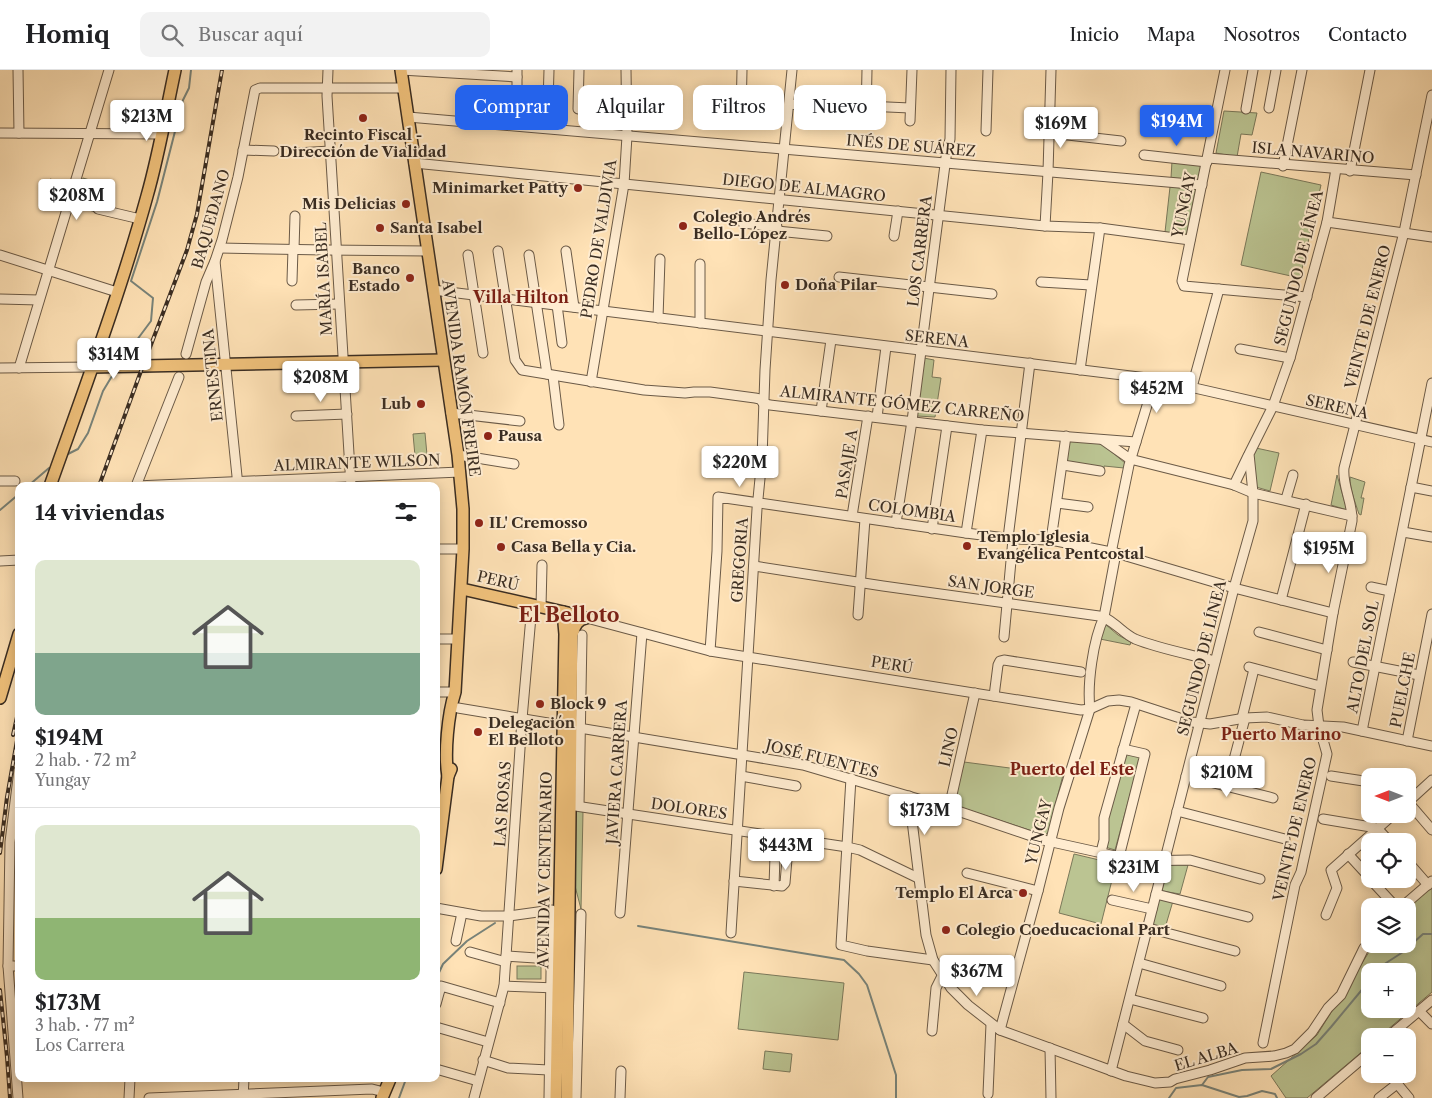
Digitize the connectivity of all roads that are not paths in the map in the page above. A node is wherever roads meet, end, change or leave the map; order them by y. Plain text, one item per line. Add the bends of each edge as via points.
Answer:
1 (18, 70) edge
2 (109, 70) edge
3 (175, 70) edge
4 (328, 70) edge
5 (401, 70) edge
6 (549, 70) edge
7 (579, 70) edge
8 (626, 70) edge
9 (742, 70) edge
10 (792, 70) edge
11 (867, 70) edge
12 (912, 70) edge
13 (951, 70) edge
14 (988, 70) edge
15 (1051, 70) edge
16 (1226, 70) edge
17 (1253, 70) edge
18 (1276, 70) edge
19 (1302, 70) edge
20 (1370, 70) edge
21 (517, 73) edge
22 (549, 85) edge
23 (579, 85) edge
24 (742, 85) edge
25 (867, 85) edge
26 (327, 88) junction
27 (404, 88) junction
28 (1432, 95) edge
29 (789, 104) junction
30 (794, 104) edge
31 (886, 107) edge
32 (910, 108) junction
33 (1269, 108) dead end
34 (1246, 109) dead end
35 (408, 118) junction
36 (910, 121) dead end
37 (986, 131) dead end
38 (19, 133) junction
39 (1050, 133) junction
40 (0, 134) edge
41 (162, 134) junction
42 (90, 135) junction
43 (627, 136) junction
44 (1121, 141) dead end
45 (784, 149) junction
46 (243, 150) junction
47 (274, 150) dead end
48 (330, 151) junction
49 (297, 152) dead end
50 (1144, 155) dead end
51 (1208, 160) junction
52 (414, 163) junction
53 (945, 163) junction
54 (1283, 166) junction
55 (1336, 169) junction
56 (1350, 170) junction
57 (1048, 172) junction
58 (1416, 175) junction
59 (624, 184) junction
60 (1202, 185) junction
61 (780, 199) junction
62 (98, 209) dead end
63 (898, 211) junction
64 (939, 215) junction
65 (295, 216) dead end
66 (140, 219) junction
67 (1327, 222) junction
68 (743, 223) dead end
69 (1044, 226) junction
70 (1100, 228) junction
71 (777, 229) junction
72 (1404, 232) junction
73 (827, 236) dead end
74 (894, 236) dead end
75 (1432, 237) edge
76 (1190, 240) junction
77 (220, 248) junction
78 (293, 249) junction
79 (336, 250) junction
80 (427, 251) junction
81 (498, 251) dead end
82 (566, 251) dead end
83 (468, 254) dead end
84 (0, 255) edge
85 (529, 255) dead end
86 (660, 259) dead end
87 (215, 261) junction
88 (700, 264) dead end
89 (49, 270) junction
90 (839, 277) dead end
91 (292, 281) dead end
92 (1041, 282) dead end
93 (1092, 285) junction
94 (930, 287) junction
95 (1219, 289) junction
96 (433, 290) junction
97 (117, 292) junction
98 (474, 294) junction
99 (992, 294) dead end
100 (1308, 297) junction
101 (505, 298) junction
102 (0, 300) edge
103 (39, 300) junction
104 (537, 302) junction
105 (339, 304) junction
106 (296, 305) dead end
107 (557, 305) junction
108 (574, 307) junction
109 (602, 310) junction
110 (658, 318) junction
111 (700, 323) junction
112 (767, 332) junction
113 (831, 340) junction
114 (562, 343) dead end
115 (886, 347) junction
116 (1240, 349) dead end
117 (921, 351) junction
118 (483, 353) dead end
119 (186, 354) dead end
120 (1290, 358) junction
121 (443, 360) junction
122 (342, 362) junction
123 (1030, 363) junction
124 (225, 365) junction
125 (92, 367) junction
126 (0, 368) edge
127 (18, 368) junction
128 (1080, 370) junction
129 (550, 375) junction
130 (180, 377) dead end
131 (1155, 379) junction
132 (591, 382) junction
133 (1192, 387) junction
134 (1431, 389) edge
135 (763, 403) junction
136 (1273, 406) junction
137 (821, 411) junction
138 (451, 413) junction
139 (347, 414) junction
140 (296, 416) dead end
141 (873, 417) junction
142 (520, 421) dead end
143 (912, 421) junction
144 (559, 425) dead end
145 (947, 426) junction
146 (1355, 426) junction
147 (982, 430) junction
148 (1022, 432) junction
149 (1066, 436) junction
150 (1103, 440) junction
151 (1421, 440) junction
152 (1136, 442) junction
153 (1432, 442) edge
154 (1248, 454) junction
155 (458, 455) junction
156 (1130, 459) junction
157 (514, 464) dead end
158 (1063, 465) junction
159 (1100, 470) dead end
160 (460, 472) junction
161 (1293, 475) dead end
162 (15, 481) dead end
163 (350, 481) edge
164 (0, 482) edge
165 (51, 482) edge
166 (138, 482) edge
167 (238, 482) edge
168 (313, 482) edge
169 (1234, 485) junction
170 (1411, 487) junction
171 (1432, 491) edge
172 (1253, 493) junction
173 (1286, 500) junction
174 (759, 502) junction
175 (1058, 503) junction
176 (1306, 504) junction
177 (1088, 507) dead end
178 (852, 516) junction
179 (1352, 516) junction
180 (865, 518) junction
181 (896, 523) junction
182 (932, 528) junction
183 (1403, 532) junction
184 (966, 533) junction
185 (1010, 538) junction
186 (1432, 538) edge
187 (1051, 540) junction
188 (440, 549) edge
189 (464, 549) junction
190 (1114, 553) junction
191 (0, 560) edge
192 (15, 560) edge
193 (542, 565) dead end
194 (754, 566) junction
195 (860, 583) junction
196 (1371, 586) dead end
197 (1234, 588) junction
198 (462, 589) junction
199 (1390, 591) junction
200 (1281, 600) junction
201 (1006, 602) junction
202 (536, 606) junction
203 (565, 613) junction
204 (1333, 613) junction
205 (858, 615) dead end
206 (1104, 617) junction
207 (586, 618) junction
208 (1431, 620) edge
209 (1259, 632) dead end
210 (577, 633) junction
211 (642, 633) junction
212 (1004, 637) dead end
213 (440, 639) edge
214 (458, 639) junction
215 (15, 647) edge
216 (1327, 650) junction
217 (710, 651) junction
218 (748, 658) junction
219 (1215, 661) junction
220 (1354, 662) dead end
221 (1374, 666) junction
222 (1081, 672) dead end
223 (1420, 675) junction
224 (1320, 686) junction
225 (975, 693) junction
226 (440, 694) edge
227 (994, 696) junction
228 (0, 698) edge
229 (455, 700) junction
230 (1136, 704) junction
231 (1090, 710) junction
232 (1243, 718) junction
233 (522, 719) junction
234 (1199, 723) junction
235 (571, 726) junction
236 (1319, 726) junction
237 (1362, 731) junction
238 (634, 736) junction
239 (1407, 741) junction
240 (1432, 746) edge
241 (1123, 749) junction
242 (742, 754) junction
243 (741, 776) junction
244 (1186, 776) junction
245 (1331, 776) dead end
246 (851, 778) junction
247 (1432, 780) edge
248 (1361, 781) edge
249 (796, 786) dead end
250 (1227, 786) junction
251 (1416, 790) edge
252 (1419, 791) junction
253 (1416, 794) edge
254 (909, 796) junction
255 (1273, 798) dead end
256 (574, 806) junction
257 (949, 808) junction
258 (1177, 811) junction
259 (1416, 811) edge
260 (628, 814) junction
261 (1323, 819) dead end
262 (1383, 823) edge
263 (440, 825) edge
264 (1377, 828) junction
265 (738, 830) junction
266 (1432, 830) edge
267 (1382, 833) edge
268 (15, 836) edge
269 (1285, 839) dead end
270 (1051, 841) junction
271 (847, 847) junction
272 (1101, 852) junction
273 (1348, 854) junction
274 (775, 856) dead end
275 (1119, 857) junction
276 (787, 859) dead end
277 (1164, 861) junction
278 (1361, 868) edge
279 (1416, 870) edge
280 (967, 873) dead end
281 (918, 878) junction
282 (1260, 879) dead end
283 (734, 881) junction
284 (1430, 883) edge
285 (774, 886) junction
286 (1379, 888) edge
287 (1038, 891) junction
288 (1156, 894) junction
289 (1388, 898) edge
290 (1412, 898) edge
291 (1112, 900) dead end
292 (14, 906) edge
293 (440, 909) edge
294 (1152, 909) junction
295 (620, 912) dead end
296 (462, 913) junction
297 (581, 914) dead end
298 (1326, 915) dead end
299 (509, 916) junction
300 (1248, 917) dead end
301 (1148, 928) junction
302 (731, 933) dead end
303 (456, 941) dead end
304 (1235, 951) dead end
305 (470, 952) dead end
306 (1361, 953) edge
307 (506, 959) junction
308 (551, 959) junction
309 (933, 960) junction
310 (1139, 963) junction
311 (8, 966) junction
312 (15, 966) edge
313 (942, 976) junction
314 (504, 986) junction
315 (1221, 986) dead end
316 (554, 988) junction
317 (440, 990) edge
318 (1130, 998) junction
319 (1432, 1000) edge
320 (500, 1003) junction
321 (568, 1009) junction
322 (1419, 1011) junction
323 (1203, 1018) dead end
324 (991, 1024) junction
325 (1123, 1024) junction
326 (1432, 1024) edge
327 (440, 1028) edge
328 (1399, 1028) edge
329 (1000, 1030) junction
330 (932, 1031) dead end
331 (488, 1042) junction
332 (1263, 1043) dead end
333 (1050, 1048) junction
334 (1178, 1050) dead end
335 (15, 1058) edge
336 (483, 1060) junction
337 (1361, 1060) edge
338 (440, 1070) edge
339 (549, 1070) junction
340 (621, 1071) dead end
341 (1111, 1071) junction
342 (17, 1082) edge
343 (130, 1082) edge
344 (244, 1082) edge
345 (389, 1082) edge
346 (478, 1082) junction
347 (1397, 1084) joint
348 (988, 1094) dead end
349 (383, 1095) edge
350 (243, 1096) edge
351 (18, 1098) edge
352 (129, 1098) edge
353 (149, 1098) edge
354 (474, 1098) edge
355 (549, 1098) edge
356 (556, 1098) edge
357 (566, 1098) edge
358 (576, 1098) edge
359 (620, 1098) edge
360 (1051, 1098) edge
361 (1316, 1098) edge
362 (1379, 1098) edge
363 (1408, 1098) edge

1 - 38 street
2 - 42 street
3 - 41 main road
4 - 26 street, MARÍA ISABEL
5 - 21 street
5 - 27 main road, AVENIDA RAMÓN FREIRE
6 - 22 street
7 - 23 street
8 - 43 street, PEDRO DE VALDIVIA
9 - 24 street
10 - 29 street, GREGORIA
11 - 25 street
12 - 32 street
13 - 53 street, LOS CARRERA via 950,138
14 - 37 street
15 - 39 street
16 - 51 street, YUNGAY
17 - 34 street
18 - 33 street
19 - 54 street
20 - 56 street
26 - 27 street
26 - 46 street, BAQUEDANO via 254,90
26 - 48 street, MARÍA ISABEL
27 - 35 main road, AVENIDA RAMÓN FREIRE
28 - 58 street, VEINTE DE ENERO
29 - 30 street
29 - 45 street, GREGORIA
31 - 32 street
32 - 36 street
35 - 43 street, INÉS DE SUÁREZ
35 - 52 main road, AVENIDA RAMÓN FREIRE
38 - 40 street
38 - 42 street
39 - 44 street
39 - 57 street
41 - 42 street
41 - 66 main road
42 - 89 street
43 - 45 street, INÉS DE SUÁREZ
43 - 59 street, PEDRO DE VALDIVIA
45 - 53 street, INÉS DE SUÁREZ
45 - 61 street, GREGORIA
46 - 47 street
46 - 77 street, BAQUEDANO
48 - 49 street
48 - 79 street, MARÍA ISABEL
50 - 51 street, ISLA NAVARINO
51 - 54 street, ISLA NAVARINO
51 - 60 street, YUNGAY
52 - 59 street, DIEGO DE ALMAGRO
52 - 80 main road, AVENIDA RAMÓN FREIRE
53 - 57 street, INÉS DE SUÁREZ
53 - 64 street, LOS CARRERA
54 - 55 street, ISLA NAVARINO
55 - 56 street, ISLA NAVARINO
55 - 67 street, SEGUNDO DE LÍNEA
56 - 58 street, ISLA NAVARINO
57 - 60 street, INÉS DE SUÁREZ
57 - 69 street
58 - 72 street, VEINTE DE ENERO
59 - 61 street, DIEGO DE ALMAGRO
59 - 109 street, PEDRO DE VALDIVIA
60 - 76 street, YUNGAY
61 - 63 street, DIEGO DE ALMAGRO
61 - 71 street, GREGORIA
62 - 66 street
63 - 64 street, DIEGO DE ALMAGRO
63 - 74 street
64 - 69 street, DIEGO DE ALMAGRO
64 - 94 street, LOS CARRERA
65 - 78 street
66 - 97 main road
67 - 72 street
67 - 100 street, SEGUNDO DE LÍNEA
68 - 71 street
69 - 70 street, DIEGO DE ALMAGRO
70 - 76 street, DIEGO DE ALMAGRO
70 - 93 street
71 - 73 street
71 - 112 street, GREGORIA
72 - 75 street
72 - 146 street, VEINTE DE ENERO
76 - 95 street, YUNGAY via 1182,277 1184,286
77 - 78 street
77 - 87 street, BAQUEDANO
78 - 79 street
78 - 91 street
79 - 80 street
79 - 105 street, MARÍA ISABEL
80 - 96 main road, AVENIDA RAMÓN FREIRE
81 - 101 street
82 - 108 street
83 - 98 street
84 - 89 street
85 - 104 street
86 - 110 street
87 - 119 street, BAQUEDANO
87 - 124 street, ERNESTINA
88 - 111 street
89 - 97 street
89 - 103 street
90 - 94 street
92 - 93 street
93 - 128 street
94 - 99 street
94 - 117 street, LOS CARRERA
95 - 100 street
95 - 133 street
96 - 98 street, SERENA
96 - 121 main road, AVENIDA RAMÓN FREIRE
97 - 125 main road
98 - 101 street, SERENA
98 - 118 street
100 - 120 street, SEGUNDO DE LÍNEA
101 - 104 street, SERENA
101 - 129 street, ALMIRANTE GÓMEZ CARREÑO via 515,360 522,370
102 - 103 street
103 - 127 street
104 - 107 street, SERENA
104 - 129 street
105 - 106 street
105 - 122 street, MARÍA ISABEL
107 - 108 street, SERENA
107 - 114 street
108 - 109 street, SERENA
109 - 110 street, SERENA
109 - 132 street, PEDRO DE VALDIVIA
110 - 111 street, SERENA
111 - 112 street, SERENA
112 - 113 street, SERENA
112 - 135 street, GREGORIA
113 - 115 street, SERENA
113 - 137 street
115 - 117 street, SERENA
115 - 141 street, PASAJE A
116 - 120 street
117 - 123 street, SERENA
117 - 143 street, LOS CARRERA
120 - 136 street, SEGUNDO DE LÍNEA
121 - 122 main road
121 - 138 main road, AVENIDA RAMÓN FREIRE
122 - 124 main road
122 - 139 street, MARÍA ISABEL
123 - 128 street, SERENA
123 - 148 street
124 - 125 main road
124 - 167 street, ERNESTINA
125 - 127 street
125 - 165 main road
126 - 127 street
128 - 131 street, SERENA
129 - 132 street, ALMIRANTE GÓMEZ CARREÑO
129 - 144 street
130 - 166 street
131 - 133 street, SERENA
131 - 152 street, YUNGAY
132 - 135 street, ALMIRANTE GÓMEZ CARREÑO via 644,390 710,392 760,398
133 - 136 street, SERENA
134 - 151 street, ALTO DEL SOL
135 - 137 street, ALMIRANTE GÓMEZ CARREÑO
135 - 174 street, GREGORIA
136 - 146 street, SERENA
136 - 154 street, SEGUNDO DE LÍNEA
137 - 141 street, ALMIRANTE GÓMEZ CARREÑO
138 - 142 street
138 - 155 main road, AVENIDA RAMÓN FREIRE
139 - 140 street
139 - 163 street, MARÍA ISABEL
141 - 143 street, ALMIRANTE GÓMEZ CARREÑO
141 - 178 street, PASAJE A
143 - 145 street, ALMIRANTE GÓMEZ CARREÑO
143 - 181 street, LOS CARRERA
145 - 147 street, ALMIRANTE GÓMEZ CARREÑO
145 - 182 street
146 - 151 street, SERENA
146 - 179 street, VEINTE DE ENERO via 1343,475
147 - 148 street, ALMIRANTE GÓMEZ CARREÑO
147 - 184 street
148 - 149 street, ALMIRANTE GÓMEZ CARREÑO
148 - 185 street
149 - 150 street, ALMIRANTE GÓMEZ CARREÑO
149 - 158 street
150 - 152 street, ALMIRANTE GÓMEZ CARREÑO
150 - 156 street, ALMIRANTE GÓMEZ CARREÑO
151 - 153 street, SERENA
151 - 170 street, ALTO DEL SOL
152 - 156 street, YUNGAY
154 - 169 street, SEGUNDO DE LÍNEA
154 - 172 street, SEGUNDO DE LÍNEA
155 - 157 street
155 - 160 main road, AVENIDA RAMÓN FREIRE
156 - 169 street, ALMIRANTE GÓMEZ CARREÑO
156 - 190 street, YUNGAY
158 - 159 street
158 - 175 street
160 - 163 street, ALMIRANTE WILSON
160 - 189 main road, AVENIDA RAMÓN FREIRE
161 - 173 street
162 - 164 street
163 - 168 street, ALMIRANTE WILSON
169 - 172 street, ALMIRANTE GÓMEZ CARREÑO
170 - 171 street
170 - 183 street, ALTO DEL SOL
172 - 173 street, ALMIRANTE GÓMEZ CARREÑO
172 - 197 street, SEGUNDO DE LÍNEA via 1253,521
173 - 176 street, ALMIRANTE GÓMEZ CARREÑO
174 - 178 street, COLOMBIA
174 - 194 street, GREGORIA
174 - 217 street, COLOMBIA via 718,497
175 - 177 street
175 - 187 street
176 - 179 street, ALMIRANTE GÓMEZ CARREÑO
176 - 200 street
178 - 180 street, COLOMBIA
179 - 204 street, VEINTE DE ENERO
180 - 181 street, COLOMBIA
180 - 195 street
181 - 182 street, COLOMBIA
182 - 184 street, COLOMBIA
183 - 186 street
183 - 199 street, ALTO DEL SOL
184 - 185 street, COLOMBIA
185 - 187 street, COLOMBIA
185 - 201 street
187 - 190 street, COLOMBIA
188 - 189 street
189 - 198 main road, AVENIDA RAMÓN FREIRE
190 - 197 street, COLOMBIA
190 - 206 street, YUNGAY
191 - 192 street
193 - 202 street, LAS ROSAS
194 - 195 street, SAN JORGE
194 - 218 street, GREGORIA
195 - 201 street, SAN JORGE
195 - 205 street
196 - 199 street
197 - 200 street, COLOMBIA
197 - 219 street, SEGUNDO DE LÍNEA
198 - 202 main road, PERÚ
198 - 214 main road, AVENIDA RAMÓN FREIRE
199 - 221 street, ALTO DEL SOL
200 - 204 street, COLOMBIA
201 - 206 street, SAN JORGE
201 - 212 street
202 - 203 main road, PERÚ
202 - 233 street, LAS ROSAS
203 - 207 street, PERÚ
203 - 210 main road, AVENIDA V CENTENARIO
203 - 235 main road, AVENIDA V CENTENARIO
204 - 216 street, VEINTE DE ENERO
206 - 219 street, SAN JORGE via 1134,638
206 - 231 street, YUNGAY via 1090,675
207 - 210 main road via 576,622
207 - 211 street, PERÚ
208 - 223 street, PUELCHE
209 - 216 street
210 - 235 main road, AVENIDA V CENTENARIO
211 - 217 street, PERÚ
211 - 238 street, JAVIERA CARRERA
213 - 214 street
214 - 229 main road, AVENIDA RAMÓN FREIRE
215 - 228 main road
216 - 224 street, VEINTE DE ENERO
217 - 218 street, PERÚ
218 - 225 street, PERÚ
218 - 242 street, GREGORIA
219 - 234 street, SEGUNDO DE LÍNEA
220 - 221 street
221 - 223 street
221 - 237 street, ALTO DEL SOL
222 - 227 street via 1004,660 998,665
223 - 239 street, PUELCHE
224 - 232 street via 1252,668
224 - 236 street, VEINTE DE ENERO
225 - 227 street, PERÚ
225 - 257 street, LINO
226 - 229 street, JOSÉ FUENTES
227 - 231 street, PERÚ
229 - 233 street, JOSÉ FUENTES
229 - 263 main road, AVENIDA RAMÓN FREIRE via 453,765 448,776
230 - 231 street, PERÚ via 1113,700
230 - 234 street, PERÚ
230 - 241 street
231 - 270 street, YUNGAY
232 - 234 street, PERÚ
232 - 236 street, PERÚ via 1267,717
232 - 250 street
233 - 235 street, JOSÉ FUENTES
233 - 299 street, LAS ROSAS
234 - 244 street, SEGUNDO DE LÍNEA
235 - 238 street, JOSÉ FUENTES
235 - 256 main road, AVENIDA V CENTENARIO
235 - 316 main road, AVENIDA V CENTENARIO
236 - 237 street, PERÚ
236 - 332 street, VEINTE DE ENERO via 1328,754
237 - 239 street, PERÚ
238 - 242 street, JOSÉ FUENTES
238 - 260 street, JAVIERA CARRERA
239 - 240 street, PERÚ
241 - 272 street via 1104,818
241 - 275 street via 1148,755
242 - 243 street, GREGORIA
242 - 246 street, JOSÉ FUENTES
243 - 249 street
243 - 265 street, GREGORIA
244 - 250 street
244 - 258 street, SEGUNDO DE LÍNEA
245 - 248 street
246 - 254 street, JOSÉ FUENTES
246 - 271 street
247 - 252 street
250 - 255 street
251 - 252 street
252 - 253 street
254 - 257 street, JOSÉ FUENTES
254 - 281 street
256 - 260 street, DOLORES
256 - 321 main road, AVENIDA V CENTENARIO
257 - 270 street, JOSÉ FUENTES
258 - 269 street
258 - 277 street, SEGUNDO DE LÍNEA
259 - 266 street
260 - 265 street, DOLORES
260 - 295 street, JAVIERA CARRERA
261 - 264 street
262 - 264 street
264 - 267 street
264 - 273 street
265 - 271 street, DOLORES
265 - 283 street, GREGORIA
268 - 292 street
270 - 272 street, JOSÉ FUENTES
270 - 287 street, YUNGAY
271 - 281 street, DOLORES
271 - 309 street via 842,946
272 - 275 street, JOSÉ FUENTES
273 - 278 street
273 - 298 street via 1331,870 1337,888
274 - 285 street
275 - 277 street, JOSÉ FUENTES
276 - 285 street via 785,883
277 - 282 street, JOSÉ FUENTES via 1190,860
277 - 288 street, SEGUNDO DE LÍNEA
279 - 284 street
280 - 287 street
281 - 309 street
283 - 285 street
283 - 302 street, GREGORIA
284 - 290 street
286 - 289 street
287 - 329 street, YUNGAY
288 - 294 street, SEGUNDO DE LÍNEA
288 - 300 street
291 - 294 street
292 - 311 street
293 - 296 street
294 - 301 street, SEGUNDO DE LÍNEA
296 - 299 street
296 - 303 street
297 - 358 street
299 - 307 street, LAS ROSAS
299 - 308 street via 552,910
301 - 304 street
301 - 310 street, SEGUNDO DE LÍNEA
305 - 307 street
306 - 341 street, EL ALBA via 1340,994 1303,1042 1286,1054 1245,1058 1164,1083
307 - 308 street
307 - 314 street, LAS ROSAS
308 - 316 street
309 - 313 street
310 - 315 street
310 - 318 street, SEGUNDO DE LÍNEA
311 - 312 street
311 - 335 street
313 - 324 street, EL ALBA
313 - 330 street via 936,988
314 - 316 street
314 - 320 street, LAS ROSAS
316 - 321 street
316 - 339 street
316 - 356 main road, AVENIDA V CENTENARIO
317 - 320 street via 441,986
318 - 323 street
318 - 325 street, SEGUNDO DE LÍNEA
319 - 322 street
320 - 331 street, LAS ROSAS
321 - 357 main road, AVENIDA V CENTENARIO
322 - 326 street
322 - 328 street
324 - 329 street, EL ALBA
324 - 348 street
325 - 334 street via 1145,1041
325 - 341 street, SEGUNDO DE LÍNEA
327 - 331 street
329 - 333 street, EL ALBA
331 - 336 street, LAS ROSAS
333 - 341 street, EL ALBA
333 - 360 street
336 - 339 street via 508,1068
336 - 346 street, LAS ROSAS
337 - 361 street
338 - 346 street
339 - 355 street
340 - 359 street
342 - 351 street
343 - 352 street
344 - 350 street
345 - 349 main road
346 - 354 street, LAS ROSAS
347 - 362 street
347 - 363 street
349 - 350 street via 372,1089
350 - 353 street

